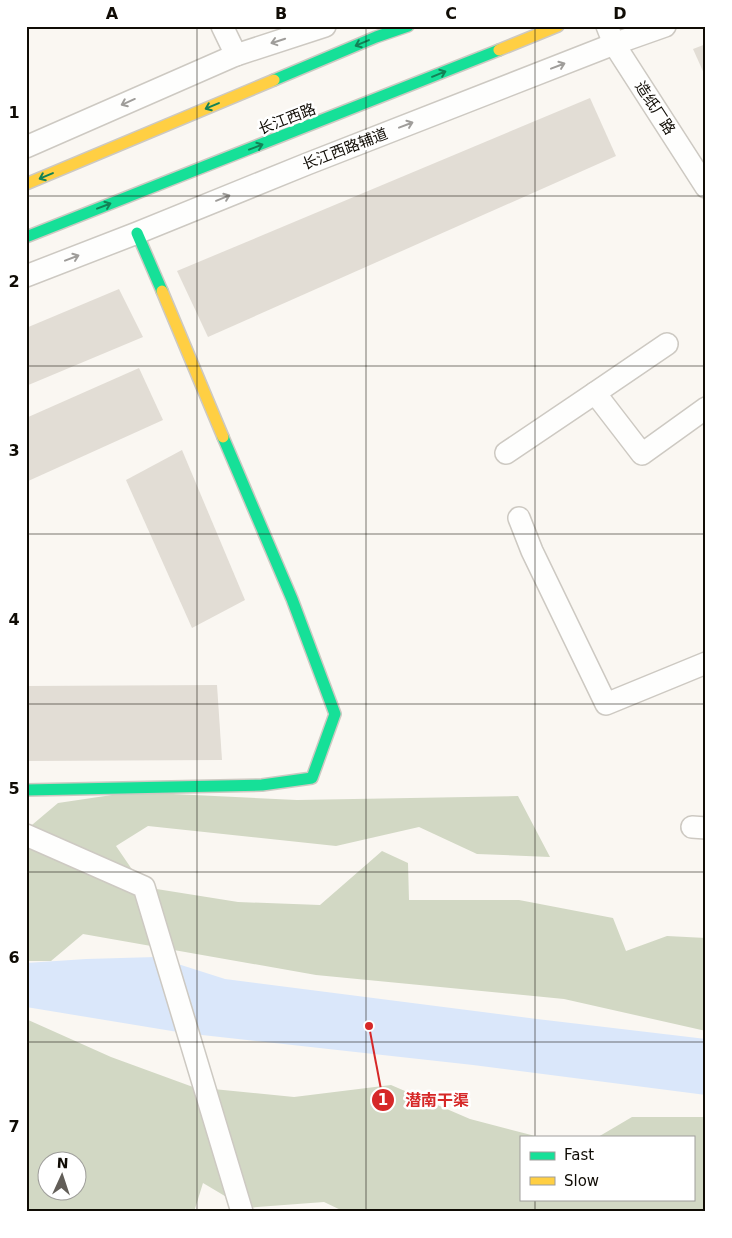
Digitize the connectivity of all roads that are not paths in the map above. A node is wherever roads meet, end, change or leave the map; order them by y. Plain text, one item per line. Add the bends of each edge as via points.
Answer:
1 (222, 26) edge
2 (325, 26) edge
3 (408, 26) edge
4 (558, 26) edge
5 (665, 26) edge
6 (610, 35) edge
7 (236, 55) junction
8 (26, 147) edge
9 (26, 184) edge
10 (706, 187) edge
11 (137, 233) junction
12 (26, 237) edge
13 (26, 276) edge
14 (667, 344) dead end
15 (595, 393) junction
16 (706, 408) edge
17 (506, 453) dead end
18 (519, 518) dead end
19 (706, 663) edge
20 (26, 790) edge
21 (26, 835) edge
22 (242, 1212) edge

1 - 7 street
2 -> 7 street
3 -> 9 main road
12 -> 4 main road, 长江西路
5 - 6 street, 长江西路辅道
6 - 10 street, 造纸厂路
11 -> 6 street, 长江西路辅道
7 -> 8 street
13 -> 11 street, 长江西路辅道
11 - 20 main road via 292,599 335,714 312,778 262,785
14 - 15 street
15 - 16 street via 642,454
15 - 17 street
18 - 19 street via 606,704
21 - 22 street via 144,887

